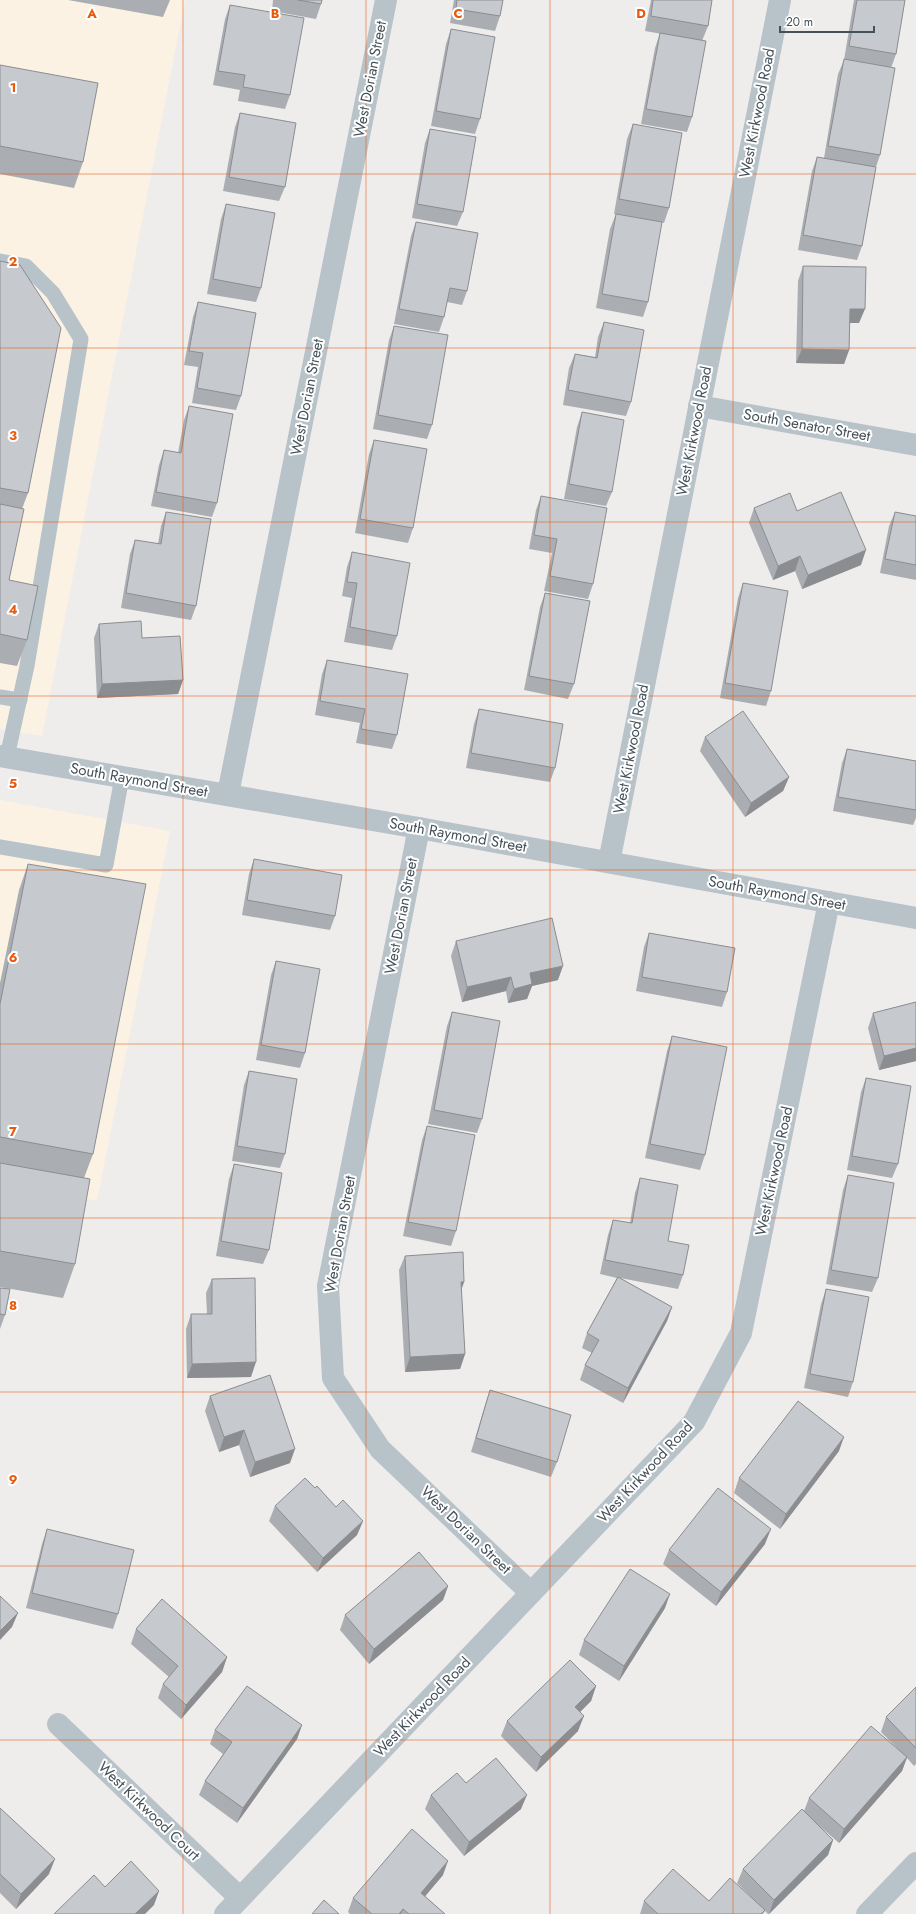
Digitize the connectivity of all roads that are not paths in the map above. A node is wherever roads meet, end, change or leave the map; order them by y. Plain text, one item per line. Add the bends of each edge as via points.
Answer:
1 (386, 0) edge
2 (780, 0) edge
3 (0, 261) edge
4 (699, 406) junction
5 (916, 445) edge
6 (0, 697) edge
7 (20, 700) junction
8 (3, 756) edge
9 (122, 777) junction
10 (228, 794) junction
11 (418, 828) junction
12 (0, 847) edge
13 (609, 862) junction
14 (829, 902) junction
15 (916, 918) edge
16 (531, 1593) junction
17 (58, 1724) dead end
18 (916, 1863) edge
19 (240, 1898) junction
20 (225, 1914) edge
21 (867, 1914) edge

1 - 10 street, West Dorian Street
2 - 4 street, West Kirkwood Road
3 - 7 lane via 26,266 54,293 81,339 28,666
4 - 5 street, South Senator Street
4 - 13 street, West Kirkwood Road
6 - 7 lane
7 - 8 lane
8 - 9 street, South Raymond Street
9 - 10 street, South Raymond Street
9 - 12 lane via 106,865
10 - 11 street, South Raymond Street
11 - 13 street, South Raymond Street
11 - 16 street, West Dorian Street via 328,1286 333,1378 380,1450
13 - 14 street, South Raymond Street
14 - 15 street, South Raymond Street
14 - 16 street, West Kirkwood Road via 741,1333 694,1422
16 - 19 street, West Kirkwood Road
17 - 19 street, West Kirkwood Court
18 - 21 street
19 - 20 street, West Kirkwood Road

